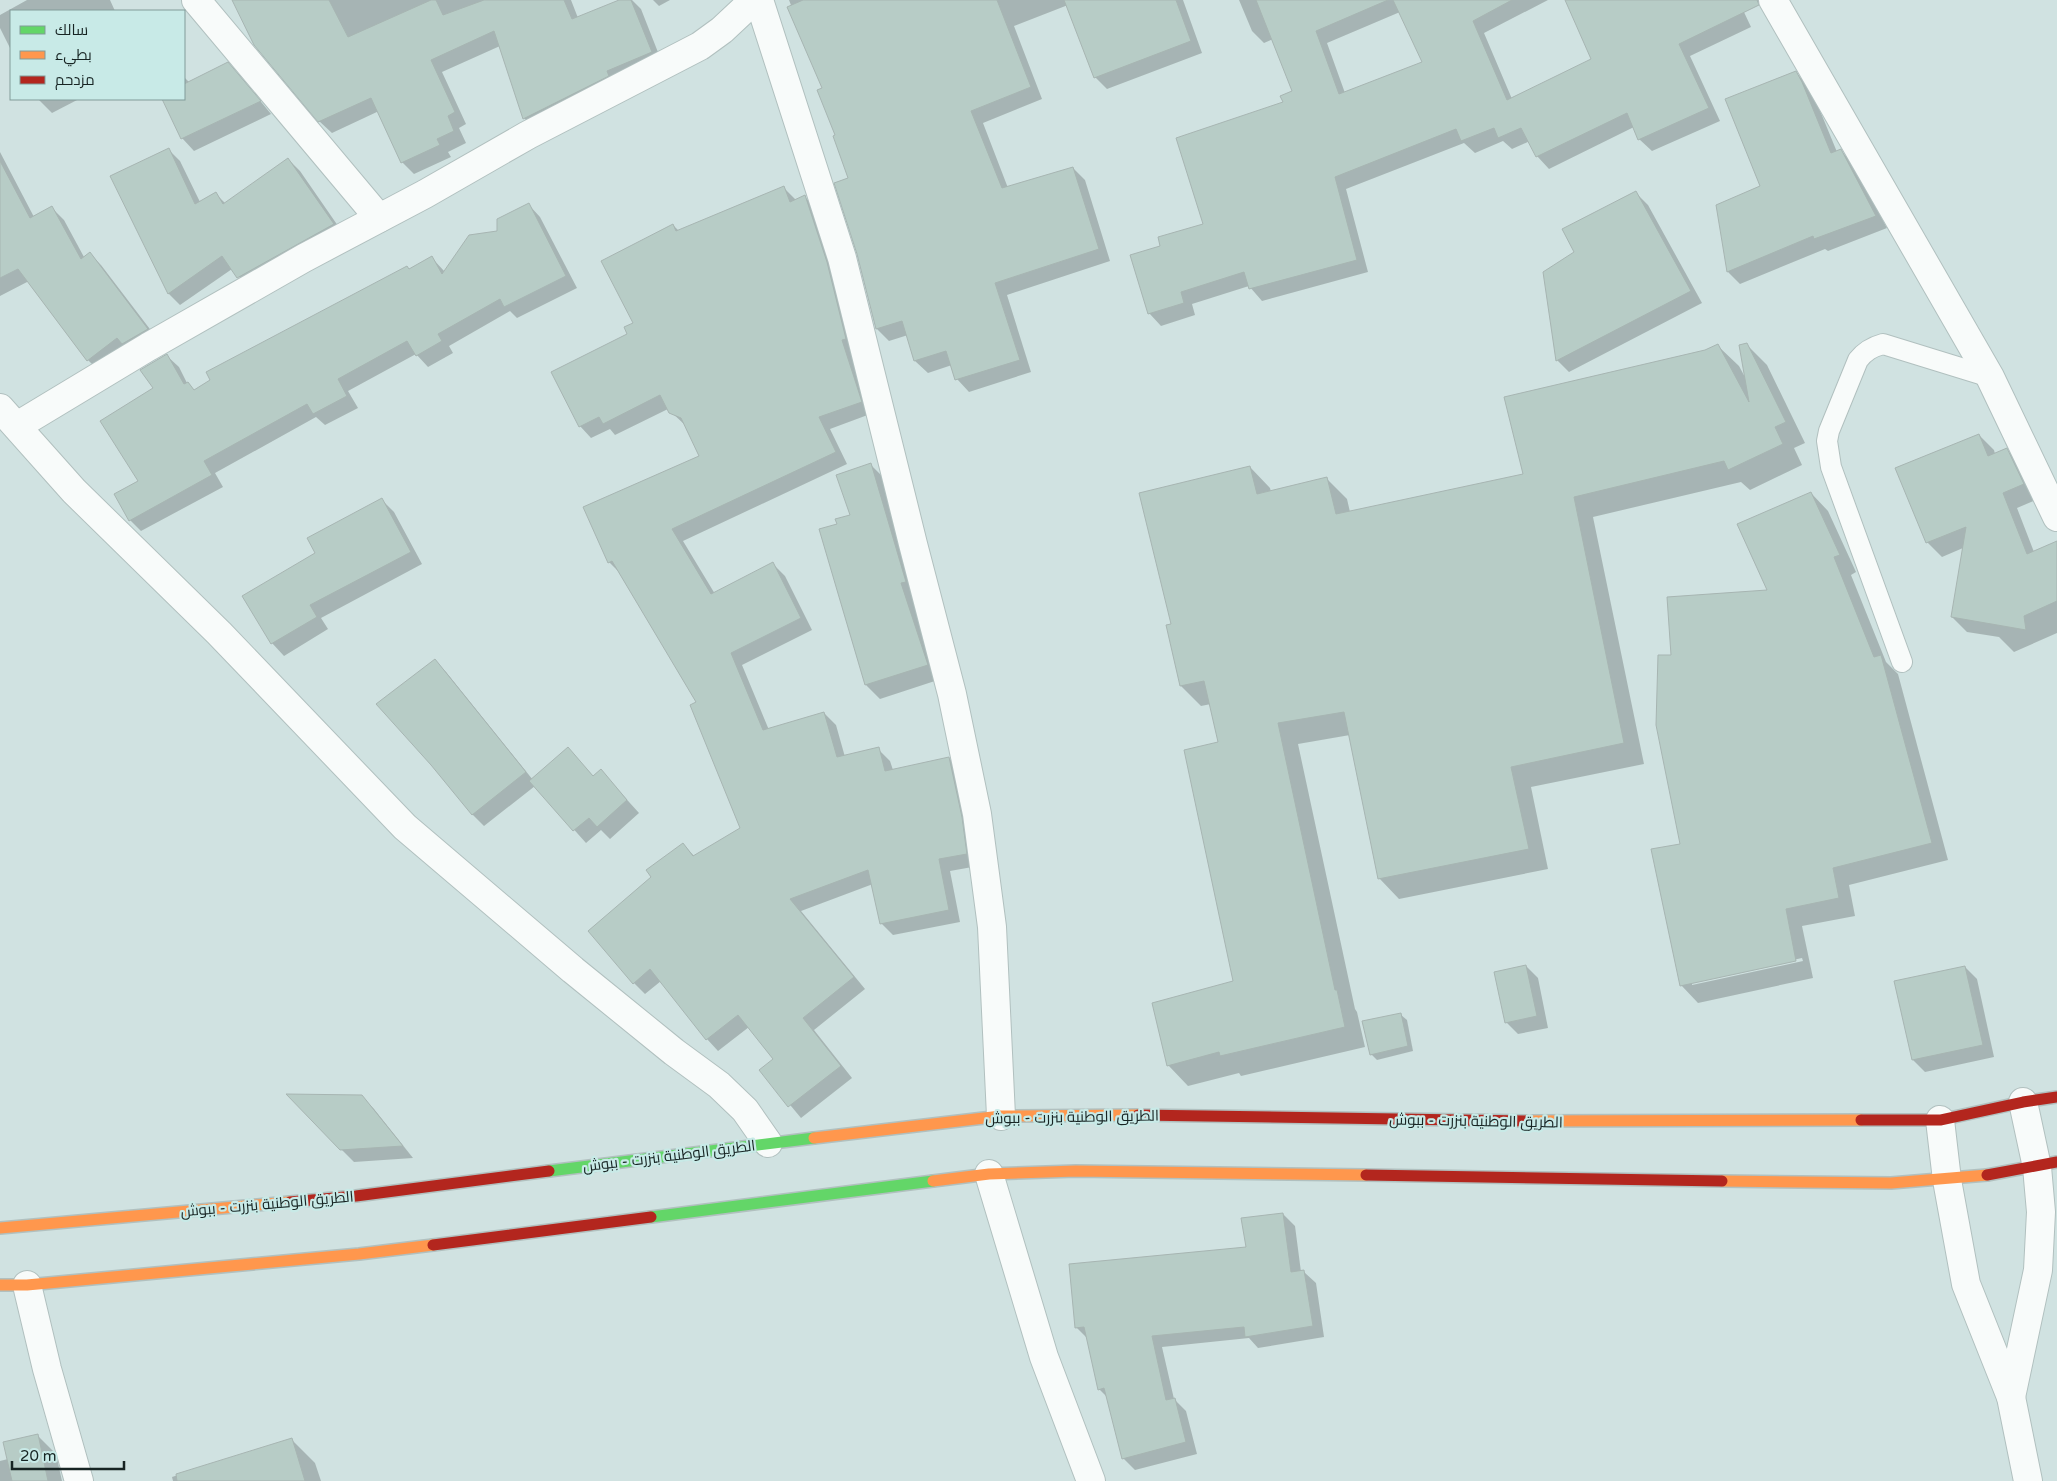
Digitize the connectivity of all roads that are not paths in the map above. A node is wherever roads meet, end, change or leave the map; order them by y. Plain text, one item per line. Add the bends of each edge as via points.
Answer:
1 (196, 0) edge
2 (754, 0) edge
3 (759, 0) edge
4 (1774, 0) edge
5 (379, 218) junction
6 (1990, 377) junction
7 (9, 417) edge
8 (2057, 517) edge
9 (1902, 662) dead end
10 (2057, 1097) edge
11 (2024, 1102) junction
12 (1001, 1116) junction
13 (1940, 1120) junction
14 (768, 1143) junction
15 (2047, 1164) edge
16 (989, 1174) junction
17 (1947, 1180) junction
18 (0, 1228) edge
19 (0, 1285) edge
20 (27, 1285) junction
21 (2011, 1397) junction
22 (79, 1481) edge
23 (1091, 1481) edge
24 (2028, 1481) edge

1 - 5 street
2 - 5 street via 700,46 528,135
3 - 12 street via 842,258 952,694 977,814 992,927
4 - 6 street
5 - 7 street via 157,342
6 - 8 street
6 - 9 lane via 1883,344 1874,346 1858,360 1829,431 1827,441 1831,466
7 - 14 street via 74,491 219,633 405,826 573,970 719,1085 745,1110
10 - 11 main road, الطريق الوطنية بنزرت - ببوش
11 - 13 main road, الطريق الوطنية بنزرت - ببوش
11 - 15 street
12 - 13 main road, الطريق الوطنية بنزرت - ببوش via 1080,1114 1568,1122
12 - 14 main road, الطريق الوطنية بنزرت - ببوش
13 - 17 street
14 - 18 main road, الطريق الوطنية بنزرت - ببوش via 356,1196
15 - 17 main road
15 - 21 street via 2038,1270
16 - 17 main road via 1076,1171 1891,1183
16 - 20 main road via 359,1254
16 - 23 street via 1044,1358
17 - 21 street via 1966,1284
19 - 20 main road
20 - 22 street
21 - 24 street

